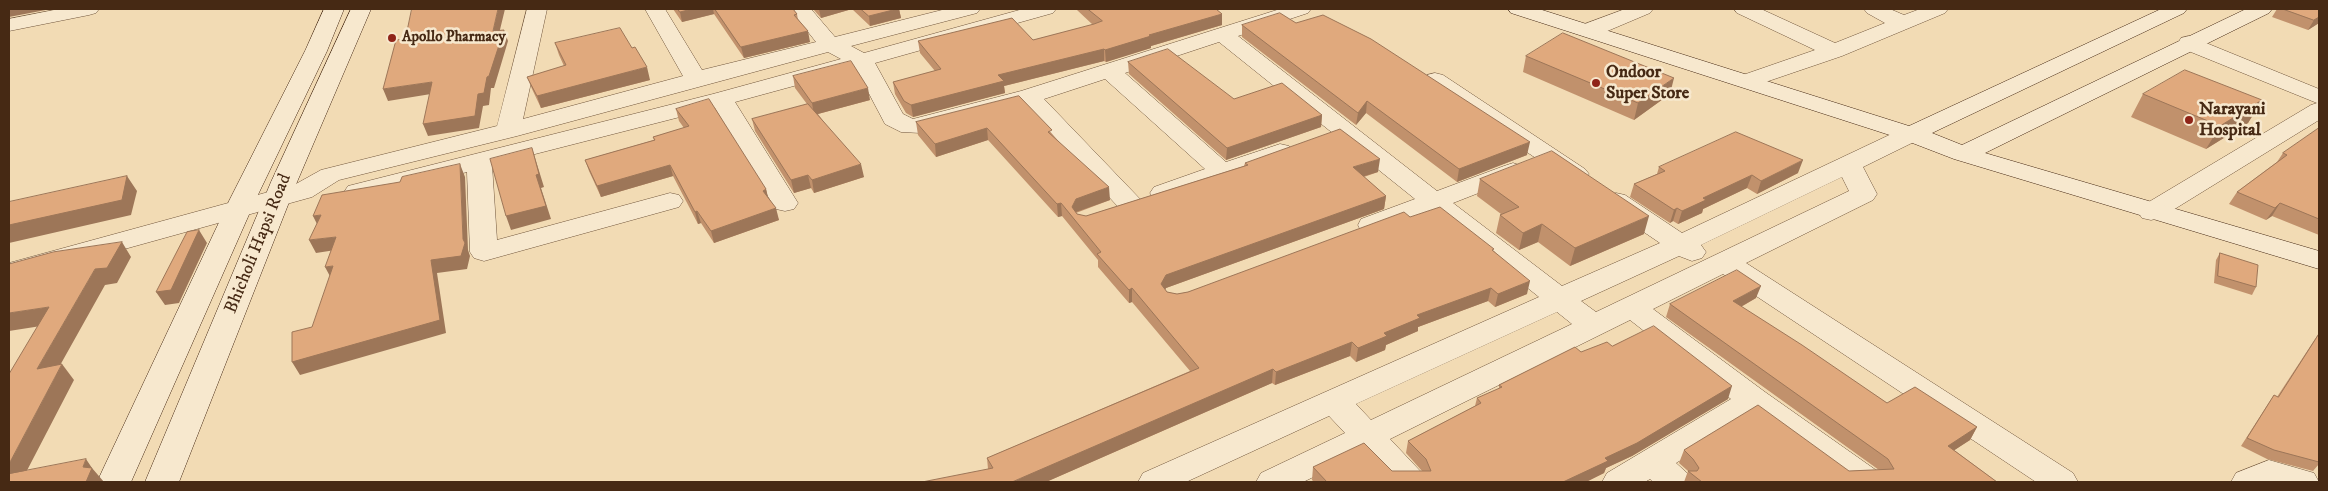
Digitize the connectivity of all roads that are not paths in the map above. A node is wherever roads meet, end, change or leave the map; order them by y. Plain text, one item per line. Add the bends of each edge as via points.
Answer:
1 (89, 9) edge
2 (334, 9) edge
3 (361, 9) edge
4 (537, 9) edge
5 (655, 9) edge
6 (800, 9) edge
7 (965, 9) edge
8 (1046, 9) edge
9 (1518, 9) edge
10 (1643, 9) edge
11 (1744, 9) edge
12 (1874, 9) edge
13 (1938, 9) edge
14 (2177, 9) edge
15 (2262, 9) edge
16 (1310, 11) edge
17 (1903, 23) junction
18 (9, 25) edge
19 (1590, 30) junction
20 (1223, 35) junction
21 (2189, 43) junction
22 (829, 44) junction
23 (1834, 51) junction
24 (863, 61) junction
25 (1108, 70) junction
26 (1420, 71) edge
27 (696, 79) junction
28 (1748, 81) junction
29 (1029, 96) junction
30 (2319, 97) edge
31 (721, 99) junction
32 (2319, 110) edge
33 (1341, 130) junction
34 (508, 131) junction
35 (1911, 134) junction
36 (1963, 154) junction
37 (1549, 157) junction
38 (478, 162) junction
39 (1849, 164) junction
40 (1223, 172) junction
41 (303, 191) junction
42 (278, 198) junction
43 (670, 201) dead end
44 (1436, 201) junction
45 (784, 203) dead end
46 (1131, 205) junction
47 (239, 208) junction
48 (2151, 212) junction
49 (1105, 213) edge
50 (1344, 236) edge
51 (1681, 244) junction
52 (2319, 260) edge
53 (1719, 264) junction
54 (9, 272) edge
55 (1559, 298) junction
56 (1632, 307) junction
57 (1594, 326) junction
58 (1333, 400) junction
59 (1754, 400) junction
60 (1367, 437) junction
61 (1663, 472) edge
62 (114, 482) edge
63 (162, 482) edge
64 (1156, 482) edge
65 (1274, 482) edge
66 (1410, 482) edge
67 (1619, 482) edge
68 (1868, 482) edge
69 (2061, 482) edge
70 (2248, 482) edge
71 (2302, 482) edge

1 - 18 street
2 - 47 street
3 - 42 street, Bhicholi Hapsi Road
4 - 34 street
5 - 27 street
6 - 22 street
7 - 22 street
8 - 24 street
9 - 19 street
10 - 19 street
11 - 23 street
12 - 17 street
13 - 17 street
14 - 35 street
15 - 21 street
16 - 20 street
17 - 23 street
19 - 28 street
20 - 25 street
20 - 33 street
21 - 30 street
21 - 36 street
22 - 24 street
22 - 27 street
23 - 28 street
24 - 29 street via 893,119 910,127
24 - 31 street
25 - 29 street
25 - 40 street
26 - 37 street
27 - 34 street
28 - 35 street
29 - 46 street
31 - 38 street
31 - 45 street
32 - 48 street
33 - 40 street
33 - 44 street
34 - 41 street via 330,175
35 - 36 street
35 - 39 street
36 - 48 street
37 - 44 street
37 - 51 street
38 - 41 street via 331,198
38 - 43 street via 484,252
39 - 51 street
39 - 53 street via 1864,194
40 - 46 street
41 - 42 street
42 - 47 street
42 - 63 street, Bhicholi Hapsi Road
44 - 50 street
44 - 55 street
46 - 49 street
47 - 54 street
47 - 62 street
48 - 52 street
51 - 53 street
51 - 55 street
53 - 56 street
53 - 69 street
55 - 57 street
55 - 58 street
56 - 57 street
56 - 59 street
57 - 60 street
58 - 60 street
58 - 64 street
59 - 61 street
59 - 68 street
60 - 65 street
60 - 66 street
61 - 67 street
70 - 71 street via 2269,473

